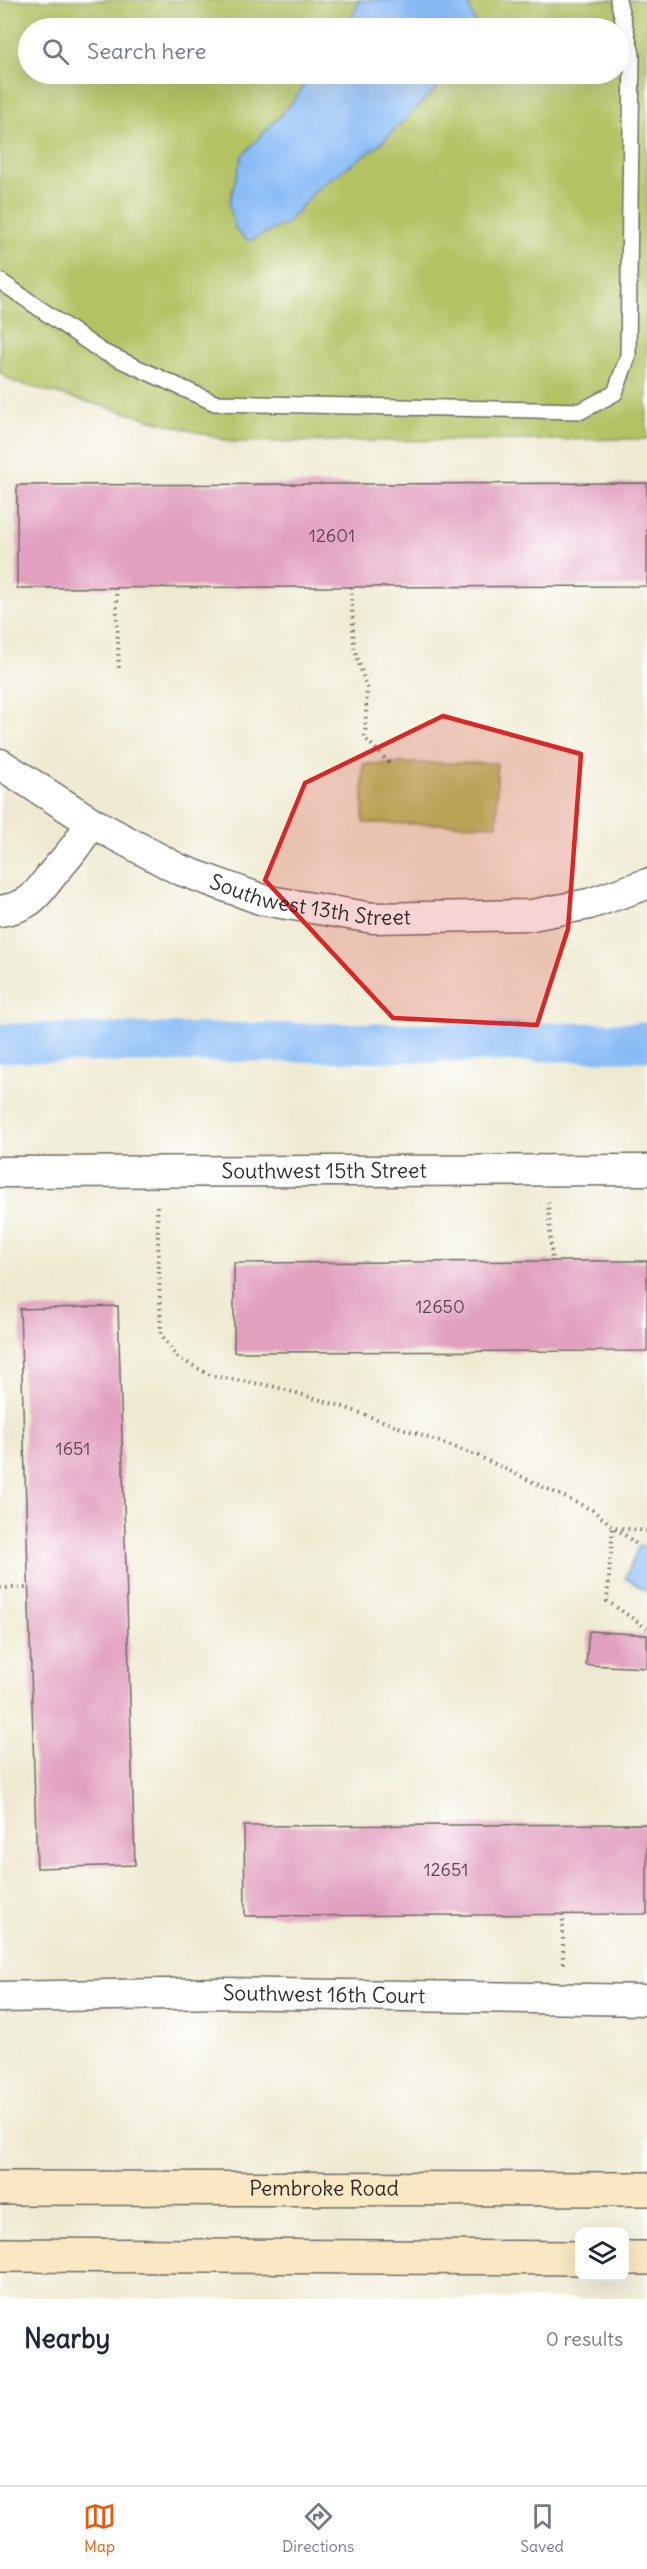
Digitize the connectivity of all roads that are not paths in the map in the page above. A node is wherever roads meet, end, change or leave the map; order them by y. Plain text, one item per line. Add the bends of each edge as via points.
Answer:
1 (618, 0) edge
2 (623, 18) edge
3 (629, 42) edge
4 (0, 281) edge
5 (0, 764) edge
6 (91, 822) junction
7 (647, 884) edge
8 (0, 911) edge
9 (647, 1170) edge
10 (0, 1172) edge
11 (0, 1997) edge
12 (647, 2000) edge
13 (0, 2188) edge
14 (647, 2189) edge
15 (0, 2255) edge
16 (575, 2258) edge
17 (629, 2258) edge
18 (647, 2258) edge

1 - 2 lane
3 - 4 lane via 632,54 628,356 615,393 581,411 215,403 101,351
5 - 6 street, Southwest 13th Street
6 - 7 street, Southwest 13th Street via 178,868 263,900 373,918 532,915 588,904
6 - 8 street via 38,895 16,909
9 - 10 street, Southwest 15th Street
11 - 12 street, Southwest 16th Court via 223,1993
13 - 14 main road, Pembroke Road
15 - 16 main road
17 - 18 main road

